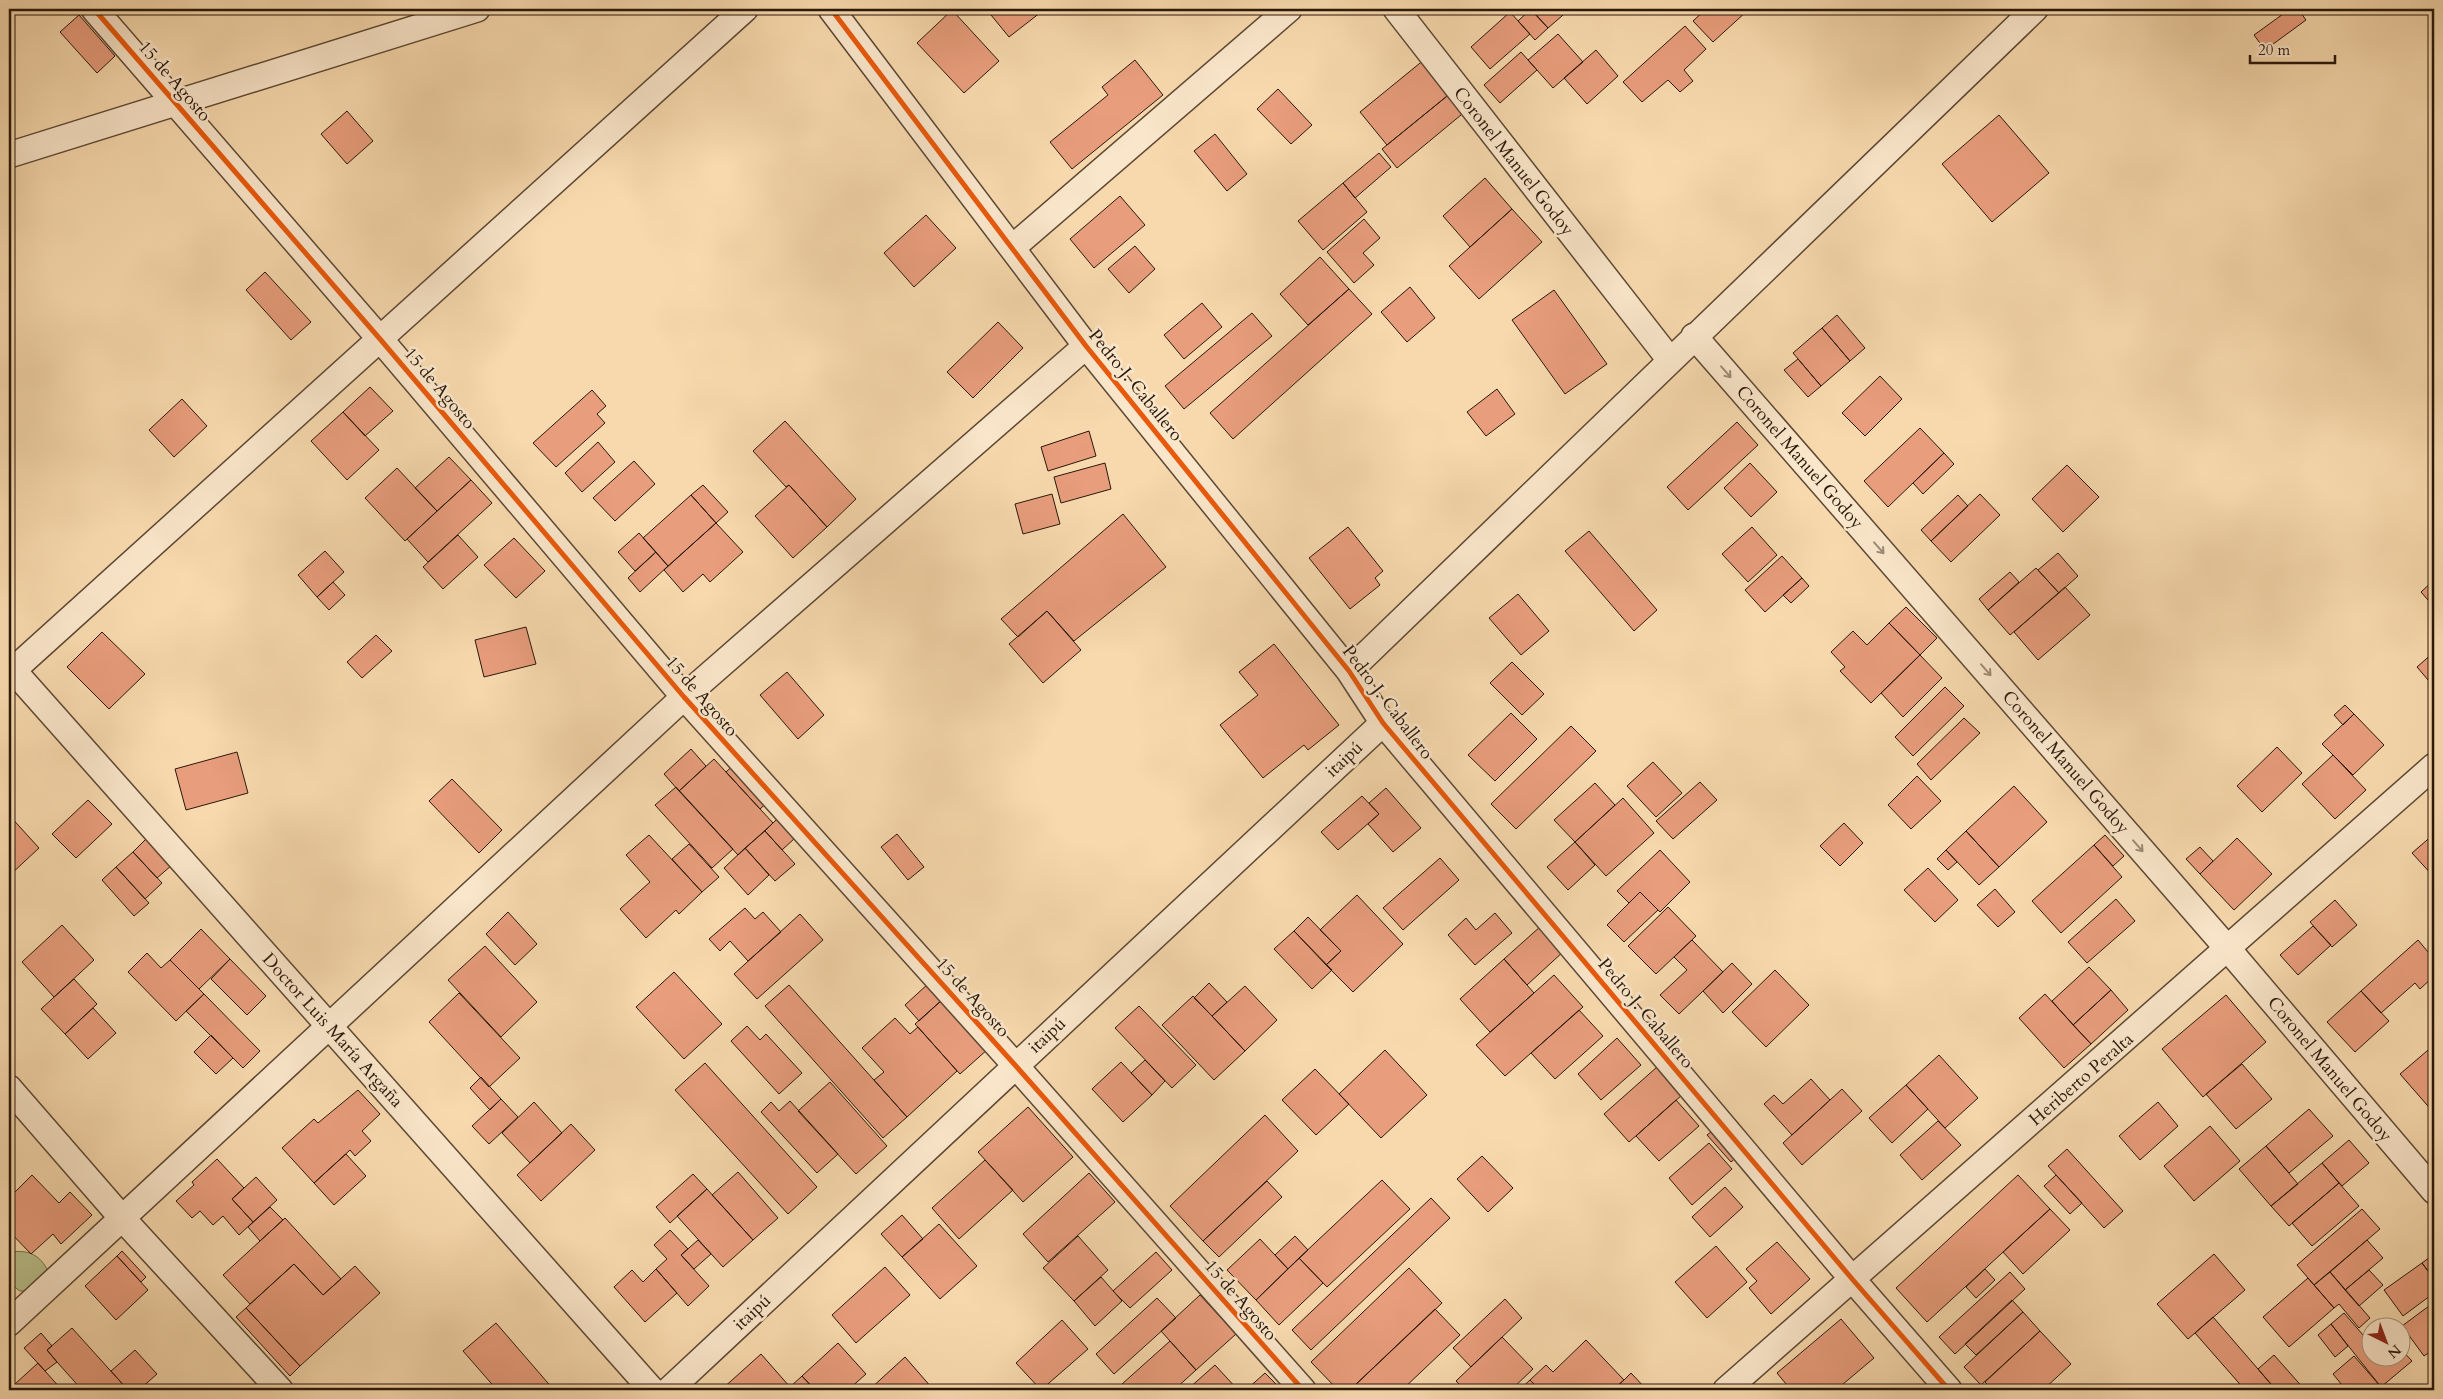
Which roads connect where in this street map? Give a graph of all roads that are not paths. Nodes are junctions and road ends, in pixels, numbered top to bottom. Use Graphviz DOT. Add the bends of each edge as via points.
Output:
graph roads {
  1 [pos="94,9"];
  2 [pos="477,9"];
  3 [pos="745,9"];
  4 [pos="831,9"];
  5 [pos="1289,9"];
  6 [pos="1396,9"];
  7 [pos="2036,9"];
  8 [pos="176,103"];
  9 [pos="9,155"];
  10 [pos="1012,248"];
  11 [pos="1694,336"];
  12 [pos="380,339"];
  13 [pos="1086,346"];
  14 [pos="1670,360"];
  15 [pos="1349,671"];
  16 [pos="11,672"];
  17 [pos="684,697"];
  18 [pos="1383,723"];
  19 [pos="2434,766"];
  20 [pos="2228,948"];
  21 [pos="328,1025"];
  22 [pos="1015,1065"];
  23 [pos="9,1088"];
  24 [pos="2434,1192"];
  25 [pos="122,1218"];
  26 [pos="1853,1280"];
  27 [pos="9,1324"];
  28 [pos="280,1390"];
  29 [pos="652,1390"];
  30 [pos="669,1390"];
  31 [pos="1303,1390"];
  32 [pos="1726,1390"];
  33 [pos="1949,1390"];
  1 -- 8 [label="street, 15 de Agosto"];
  2 -- 8 [label="street"];
  3 -- 12 [label="street"];
  4 -- 10 [label="street, Pedro J. Caballero"];
  5 -- 10 [label="street"];
  6 -- 14 [label="street, Coronel Manuel Godoy"];
  7 -- 11 [label="street"];
  8 -- 9 [label="street"];
  8 -- 12 [label="street, 15 de Agosto"];
  10 -- 13 [label="street, Pedro J. Caballero"];
  11 -- 14 [label="street"];
  11 -- 20 [label="street, Coronel Manuel Godoy, one-way"];
  12 -- 16 [label="street"];
  12 -- 17 [label="street, 15 de Agosto"];
  13 -- 15 [label="street, Pedro J. Caballero"];
  13 -- 17 [label="street"];
  14 -- 15 [label="street"];
  15 -- 18 [label="street, Pedro J. Caballero"];
  16 -- 21 [label="street, Doctor Luis María Argaña"];
  17 -- 21 [label="street"];
  17 -- 22 [label="street, 15 de Agosto"];
  18 -- 22 [label="street, itaipú"];
  18 -- 26 [label="street, Pedro J. Caballero"];
  19 -- 20 [label="street, Heriberto Peralta"];
  20 -- 24 [label="street, Coronel Manuel Godoy"];
  20 -- 26 [label="street, Heriberto Peralta"];
  21 -- 25 [label="street"];
  21 -- 29 [label="street, Doctor Luis María Argaña"];
  22 -- 30 [label="street, itaipú"];
  22 -- 31 [label="street, 15 de Agosto"];
  23 -- 25 [label="street"];
  25 -- 27 [label="street"];
  25 -- 28 [label="street"];
  26 -- 32 [label="street, Heriberto Peralta"];
  26 -- 33 [label="street, Pedro J. Caballero"];
}
